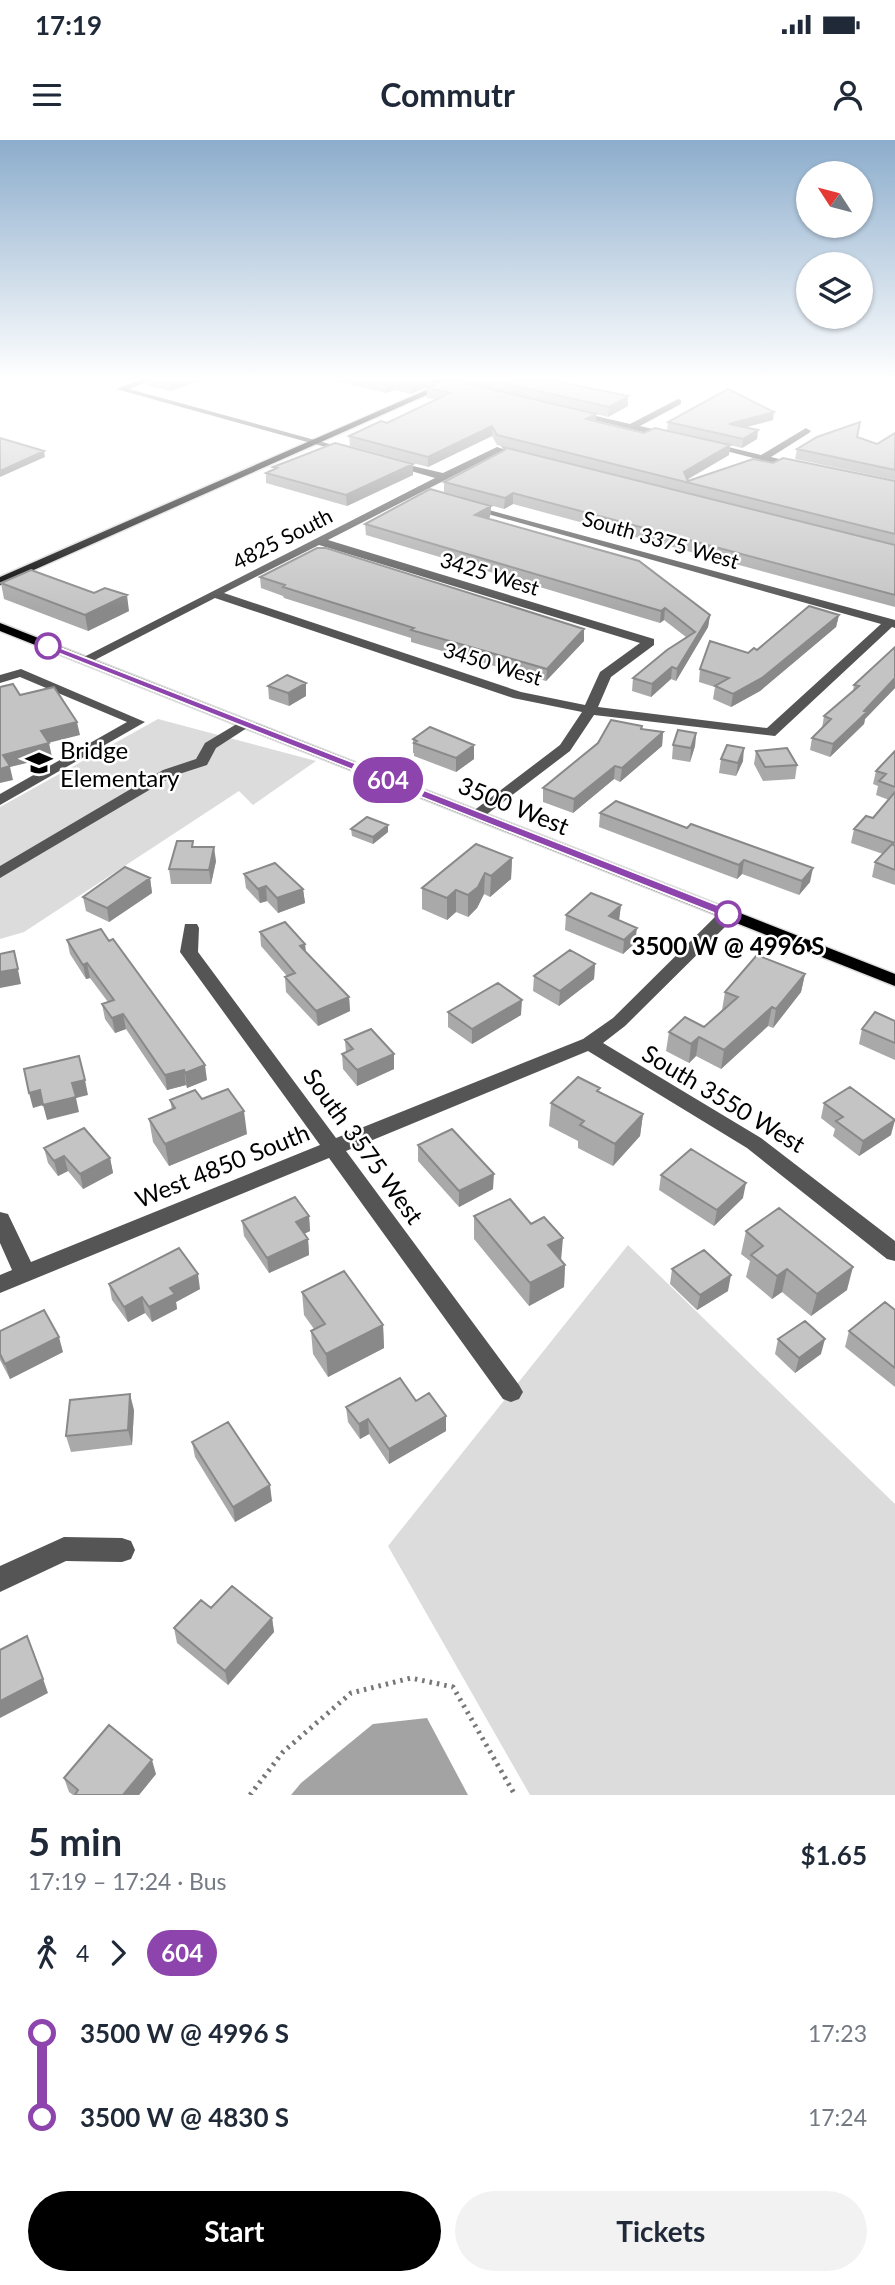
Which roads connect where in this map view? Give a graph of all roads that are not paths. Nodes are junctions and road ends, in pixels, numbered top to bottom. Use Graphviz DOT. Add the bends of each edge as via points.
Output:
graph roads {
  1 [pos="288,454"];
  2 [pos="361,454"];
  3 [pos="489,454"];
  4 [pos="514,454"];
  5 [pos="747,454"];
  6 [pos="768,454"];
  7 [pos="367,456"];
  8 [pos="762,458"];
  9 [pos="380,459"];
  10 [pos="537,460"];
  11 [pos="813,470"];
  12 [pos="444,477"];
  13 [pos="417,491"];
  14 [pos="430,495"];
  15 [pos="456,502"];
  16 [pos="318,541"];
  17 [pos="0,581"];
  18 [pos="214,594"];
  19 [pos="892,624"];
  20 [pos="0,627"];
  21 [pos="84,660"];
  22 [pos="0,679"];
  23 [pos="590,710"];
  24 [pos="246,723"];
  25 [pos="0,800"];
  26 [pos="477,815"];
  27 [pos="0,873"];
  28 [pos="728,914"];
  29 [pos="191,928"];
  30 [pos="895,979"];
  31 [pos="590,1043"];
  32 [pos="332,1148"];
  33 [pos="0,1220"];
  34 [pos="895,1253"];
  35 [pos="26,1275"];
  36 [pos="0,1284"];
  37 [pos="511,1392"];
  38 [pos="122,1550"];
  39 [pos="0,1579"];
  1 -- 17 [label="main road"];
  2 -- 7 [label="street"];
  3 -- 12 [label="street, 4825 South"];
  4 -- 10 [label="street, 4825 South"];
  5 -- 8 [label="street"];
  6 -- 8 [label="street"];
  8 -- 11 [label="street"];
  9 -- 12 [label="street"];
  12 -- 13 [label="street, 4825 South"];
  13 -- 14 [label="street"];
  13 -- 16 [label="street, 4825 South"];
  15 -- 19 [label="street, South 3375 West"];
  16 -- 18 [label="street, 4825 South"];
  16 -- 23 [label="street, 3425 West" via="650,642 605,675"];
  18 -- 21 [label="street, 4825 South"];
  18 -- 23 [label="street, 3450 West" via="518,695"];
  19 -- 23 [label="street, 3450 West" via="770,733"];
  20 -- 21 [label="main road, 3500 West"];
  21 -- 24 [label="main road, 3500 West"];
  22 -- 25 [label="street" via="21,673 138,722"];
  23 -- 26 [label="street" via="565,748"];
  24 -- 26 [label="main road, 3500 West"];
  24 -- 27 [label="street" via="210,746 202,762 168,773"];
  26 -- 28 [label="main road, 3500 West"];
  28 -- 30 [label="main road, 3500 West"];
  28 -- 31 [label="street, West 4850 South" via="620,1022"];
  29 -- 32 [label="street, South 3575 West" via="189,951"];
  31 -- 32 [label="street, West 4850 South"];
  31 -- 34 [label="street, South 3550 West" via="617,1064 731,1128 797,1172"];
  32 -- 35 [label="street, West 4850 South"];
  32 -- 37 [label="street, South 3575 West"];
  33 -- 35 [label="street"];
  35 -- 36 [label="street, West 4850 South"];
  38 -- 39 [label="street" via="64,1549"];
}
